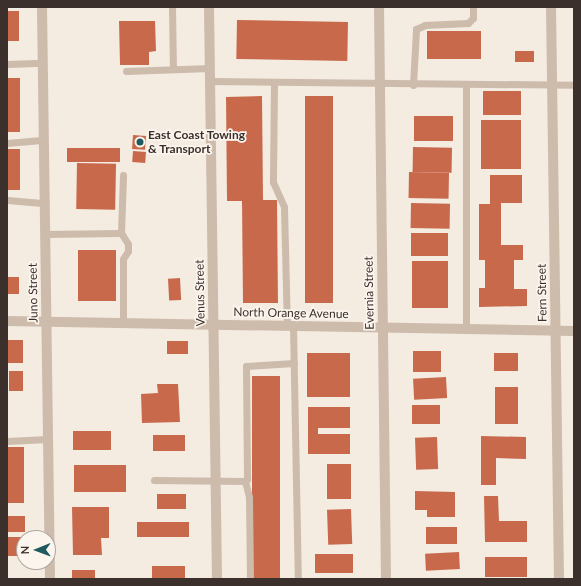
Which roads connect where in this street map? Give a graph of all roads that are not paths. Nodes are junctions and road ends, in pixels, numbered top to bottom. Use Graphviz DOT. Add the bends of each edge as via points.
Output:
graph roads {
  1 [pos="42,7"];
  2 [pos="172,7"];
  3 [pos="209,7"];
  4 [pos="379,7"];
  5 [pos="473,7"];
  6 [pos="551,7"];
  7 [pos="43,63"];
  8 [pos="7,64"];
  9 [pos="173,68"];
  10 [pos="210,68"];
  11 [pos="126,71"];
  12 [pos="210,81"];
  13 [pos="274,83"];
  14 [pos="466,84"];
  15 [pos="380,85"];
  16 [pos="413,85"];
  17 [pos="574,85"];
  18 [pos="552,86"];
  19 [pos="44,140"];
  20 [pos="7,143"];
  21 [pos="123,175"];
  22 [pos="7,200"];
  23 [pos="45,203"];
  24 [pos="122,233"];
  25 [pos="45,234"];
  26 [pos="7,321"];
  27 [pos="46,322"];
  28 [pos="123,323"];
  29 [pos="213,325"];
  30 [pos="290,326"];
  31 [pos="383,328"];
  32 [pos="466,329"];
  33 [pos="556,331"];
  34 [pos="574,331"];
  35 [pos="294,363"];
  36 [pos="48,439"];
  37 [pos="7,441"];
  38 [pos="154,480"];
  39 [pos="215,480"];
  40 [pos="245,481"];
  41 [pos="50,579"];
  42 [pos="217,579"];
  43 [pos="250,579"];
  44 [pos="298,579"];
  45 [pos="386,579"];
  46 [pos="559,579"];
  1 -- 7 [label="street, Juno Street"];
  2 -- 9 [label="lane"];
  3 -- 10 [label="street, Venus Street"];
  4 -- 15 [label="street, Evernia Street"];
  5 -- 16 [label="lane" via="473,18 468,23 425,25 416,29"];
  6 -- 18 [label="street, Fern Street"];
  7 -- 8 [label="lane"];
  7 -- 19 [label="street, Juno Street"];
  9 -- 10 [label="lane"];
  9 -- 11 [label="lane"];
  10 -- 12 [label="street, Venus Street"];
  12 -- 13 [label="lane"];
  12 -- 29 [label="street, Venus Street"];
  13 -- 15 [label="lane"];
  13 -- 30 [label="lane" via="273,182 284,207"];
  14 -- 16 [label="lane"];
  14 -- 18 [label="lane"];
  14 -- 32 [label="lane"];
  15 -- 16 [label="lane"];
  15 -- 31 [label="street, Evernia Street"];
  17 -- 18 [label="lane"];
  18 -- 33 [label="street, Fern Street"];
  19 -- 20 [label="lane"];
  19 -- 23 [label="street, Juno Street"];
  21 -- 24 [label="lane"];
  22 -- 23 [label="lane"];
  23 -- 25 [label="street, Juno Street"];
  24 -- 25 [label="lane"];
  24 -- 28 [label="lane" via="128,244 128,251 123,259"];
  25 -- 27 [label="street, Juno Street"];
  26 -- 27 [label="street, North Orange Avenue"];
  27 -- 28 [label="street, North Orange Avenue"];
  27 -- 36 [label="street, Juno Street"];
  28 -- 29 [label="street, North Orange Avenue"];
  29 -- 30 [label="street, North Orange Avenue"];
  29 -- 39 [label="street, Venus Street"];
  30 -- 31 [label="street, North Orange Avenue"];
  30 -- 35 [label="lane"];
  31 -- 32 [label="street, North Orange Avenue"];
  31 -- 45 [label="street, Evernia Street"];
  32 -- 33 [label="street, North Orange Avenue"];
  33 -- 34 [label="street, North Orange Avenue"];
  33 -- 46 [label="street, Fern Street"];
  35 -- 40 [label="lane" via="246,366"];
  35 -- 44 [label="lane"];
  36 -- 37 [label="lane"];
  36 -- 41 [label="street, Juno Street"];
  38 -- 39 [label="lane"];
  39 -- 40 [label="lane"];
  39 -- 42 [label="street, Venus Street"];
  40 -- 43 [label="lane" via="249,497"];
}
